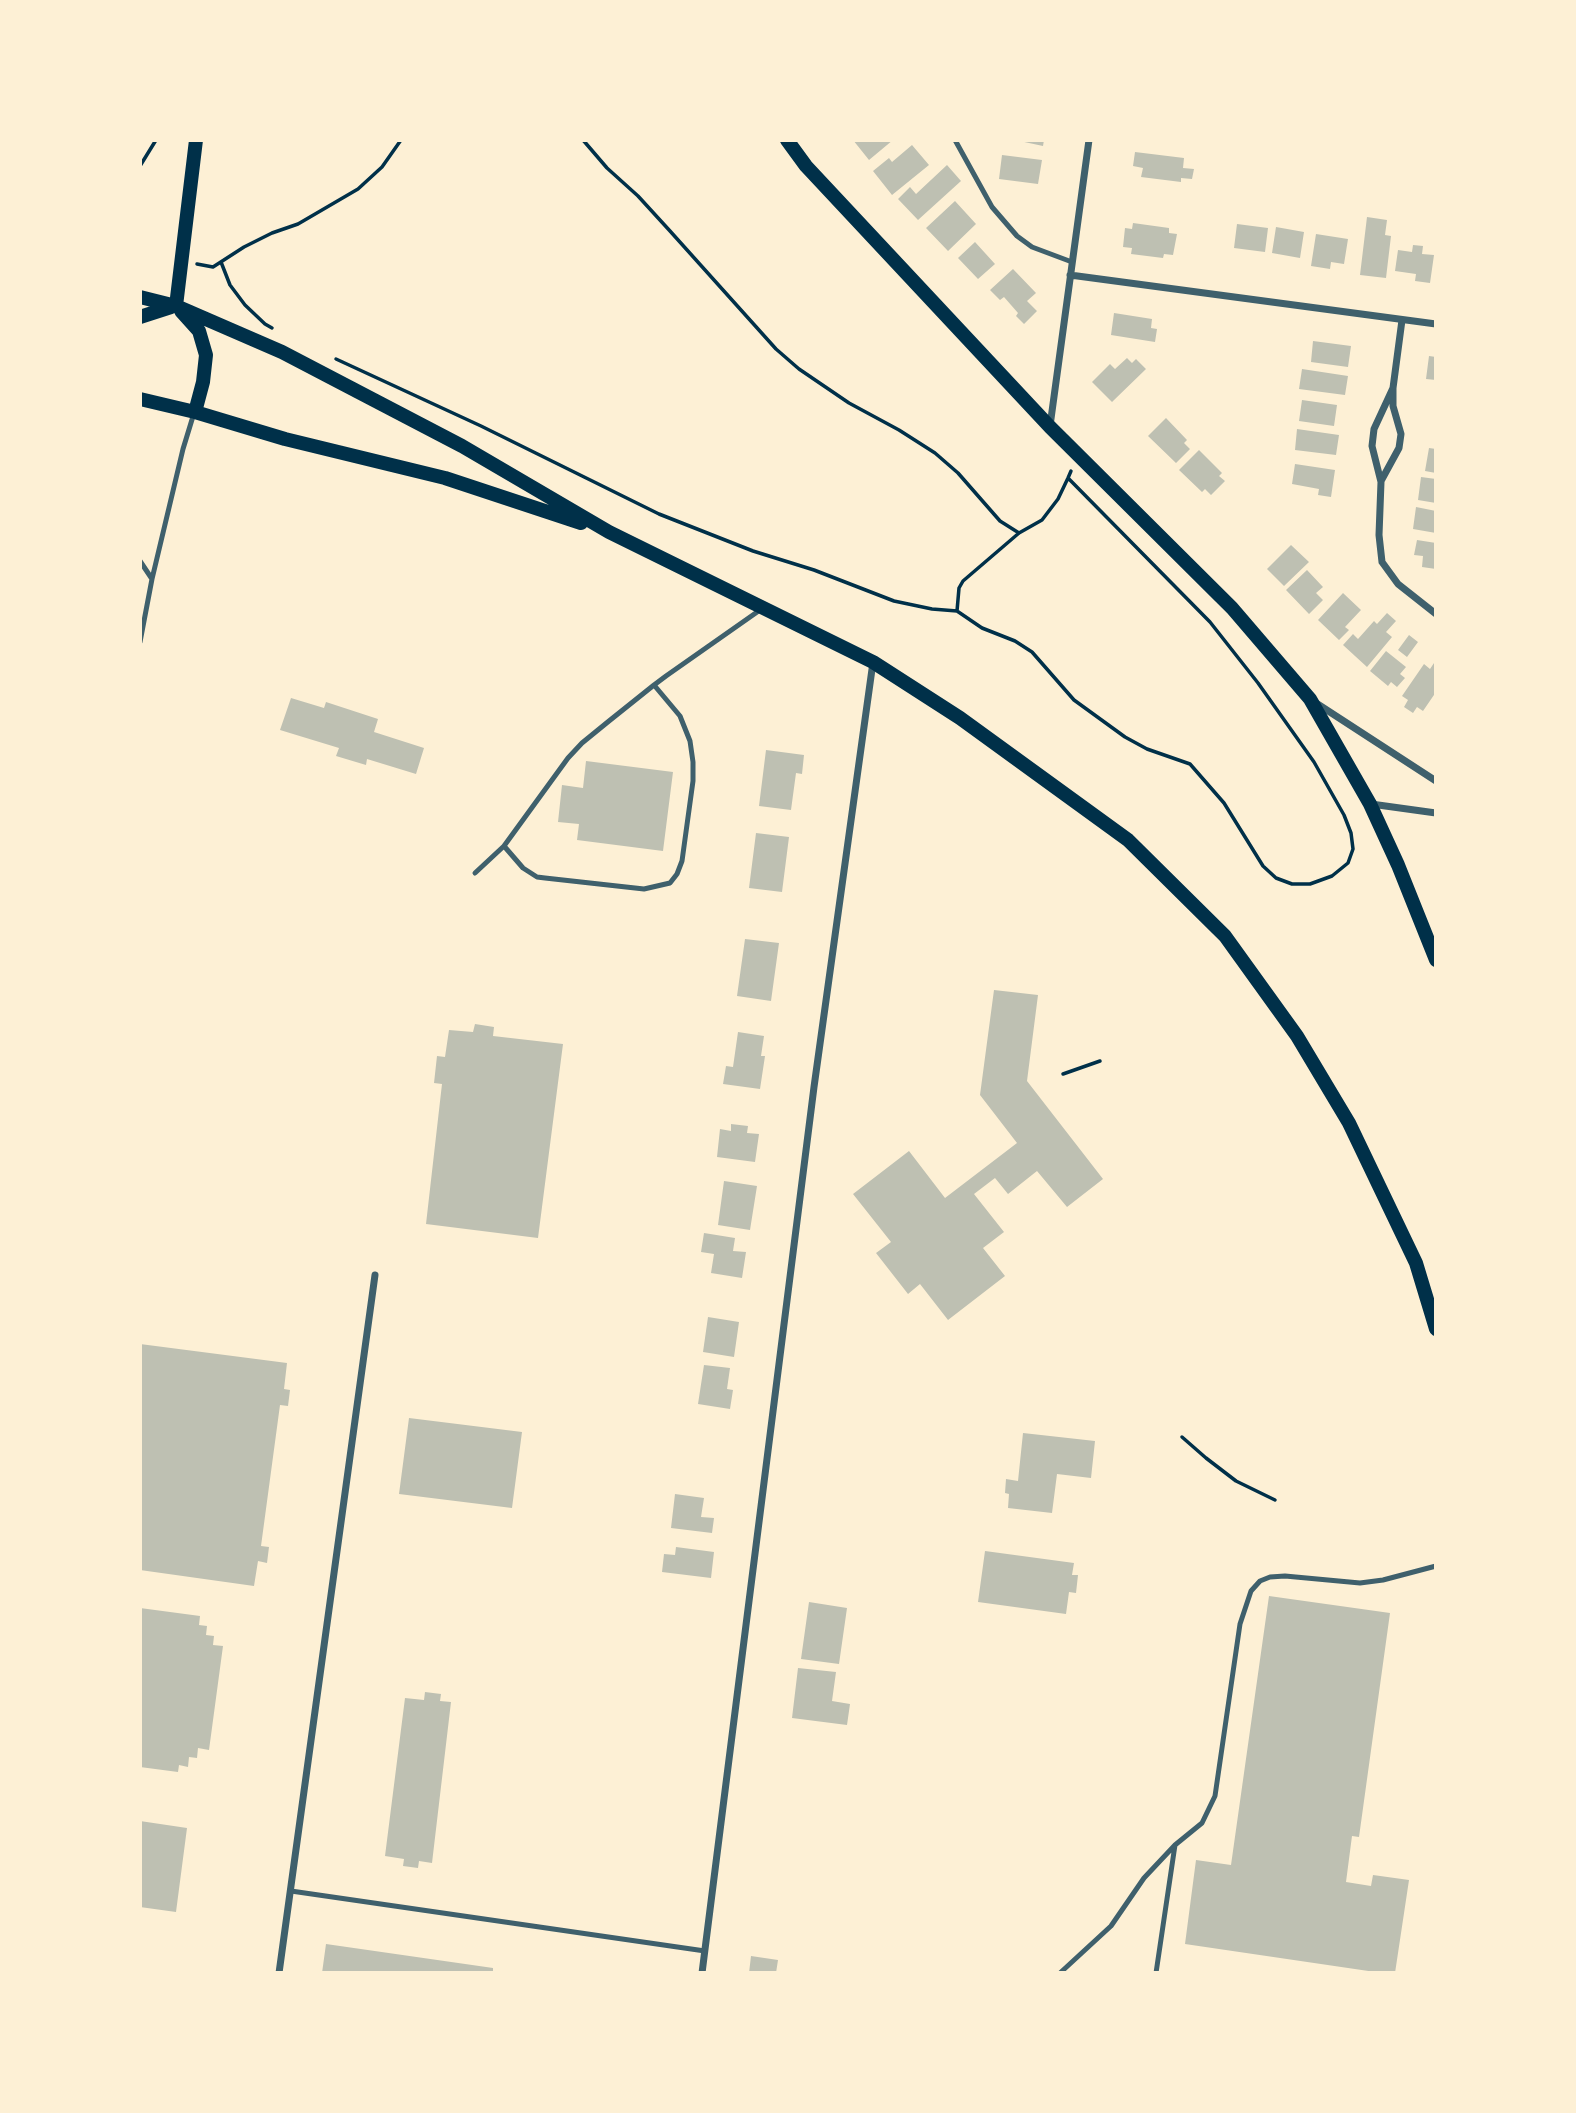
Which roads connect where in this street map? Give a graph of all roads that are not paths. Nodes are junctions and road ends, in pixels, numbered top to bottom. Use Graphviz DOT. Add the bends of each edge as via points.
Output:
graph roads {
  1 [pos="196,140"];
  2 [pos="787,140"];
  3 [pos="955,140"];
  4 [pos="1088,140"];
  5 [pos="1072,262"];
  6 [pos="1070,275"];
  7 [pos="140,297"];
  8 [pos="176,306"];
  9 [pos="140,317"];
  10 [pos="1402,320"];
  11 [pos="1436,324"];
  12 [pos="1393,388"];
  13 [pos="140,400"];
  14 [pos="195,412"];
  15 [pos="1050,427"];
  16 [pos="1381,482"];
  17 [pos="609,532"];
  18 [pos="140,561"];
  19 [pos="152,579"];
  20 [pos="140,599"];
  21 [pos="148,600"];
  22 [pos="762,608"];
  23 [pos="1436,614"];
  24 [pos="140,642"];
  25 [pos="873,662"];
  26 [pos="654,685"];
  27 [pos="1310,699"];
  28 [pos="1436,781"];
  29 [pos="1370,804"];
  30 [pos="1436,813"];
  31 [pos="504,846"];
  32 [pos="475,873"];
  33 [pos="1436,960"];
  34 [pos="375,1275"];
  35 [pos="1436,1329"];
  36 [pos="1436,1566"];
  37 [pos="1175,1845"];
  38 [pos="290,1891"];
  39 [pos="705,1951"];
  40 [pos="279,1973"];
  41 [pos="702,1973"];
  42 [pos="1060,1973"];
  43 [pos="1156,1973"];
  1 -- 8 [label="main road"];
  2 -- 15 [label="main road" via="806,166"];
  3 -- 5 [label="lane" via="992,207 1017,236 1032,247"];
  4 -- 5 [label="street"];
  5 -- 6 [label="street"];
  6 -- 10 [label="street"];
  6 -- 15 [label="street"];
  7 -- 8 [label="main road"];
  8 -- 9 [label="main road"];
  8 -- 14 [label="main road" via="199,331 206,355"];
  8 -- 17 [label="main road" via="282,352 438,433"];
  10 -- 11 [label="street"];
  10 -- 12 [label="street"];
  12 -- 16 [label="street" via="1374,429 1372,446"];
  12 -- 16 [label="street" via="1401,434 1399,448"];
  13 -- 14 [label="main road"];
  14 -- 17 [label="main road" via="445,478"];
  14 -- 19 [label="lane"];
  15 -- 27 [label="main road" via="1232,608"];
  16 -- 23 [label="street" via="1378,535 1382,562 1398,584"];
  17 -- 22 [label="main road"];
  18 -- 19 [label="lane"];
  19 -- 21 [label="lane"];
  20 -- 21 [label="lane"];
  21 -- 24 [label="lane"];
  22 -- 25 [label="main road"];
  22 -- 26 [label="lane"];
  25 -- 35 [label="main road" via="960,718 1128,840 1225,936 1297,1036 1349,1123 1416,1263"];
  25 -- 39 [label="street" via="814,1087"];
  26 -- 31 [label="lane" via="568,758"];
  26 -- 31 [label="lane" via="680,716 693,762 682,861 670,883 644,890 537,877"];
  27 -- 28 [label="street"];
  27 -- 29 [label="main road"];
  29 -- 30 [label="street"];
  29 -- 33 [label="main road"];
  31 -- 32 [label="lane"];
  34 -- 38 [label="street"];
  36 -- 37 [label="lane" via="1360,1583 1285,1576 1260,1581 1251,1591 1240,1624 1215,1796 1202,1823"];
  37 -- 42 [label="lane" via="1144,1878 1111,1926"];
  37 -- 43 [label="lane"];
  38 -- 39 [label="lane"];
  38 -- 40 [label="street"];
  39 -- 41 [label="street"];
}
